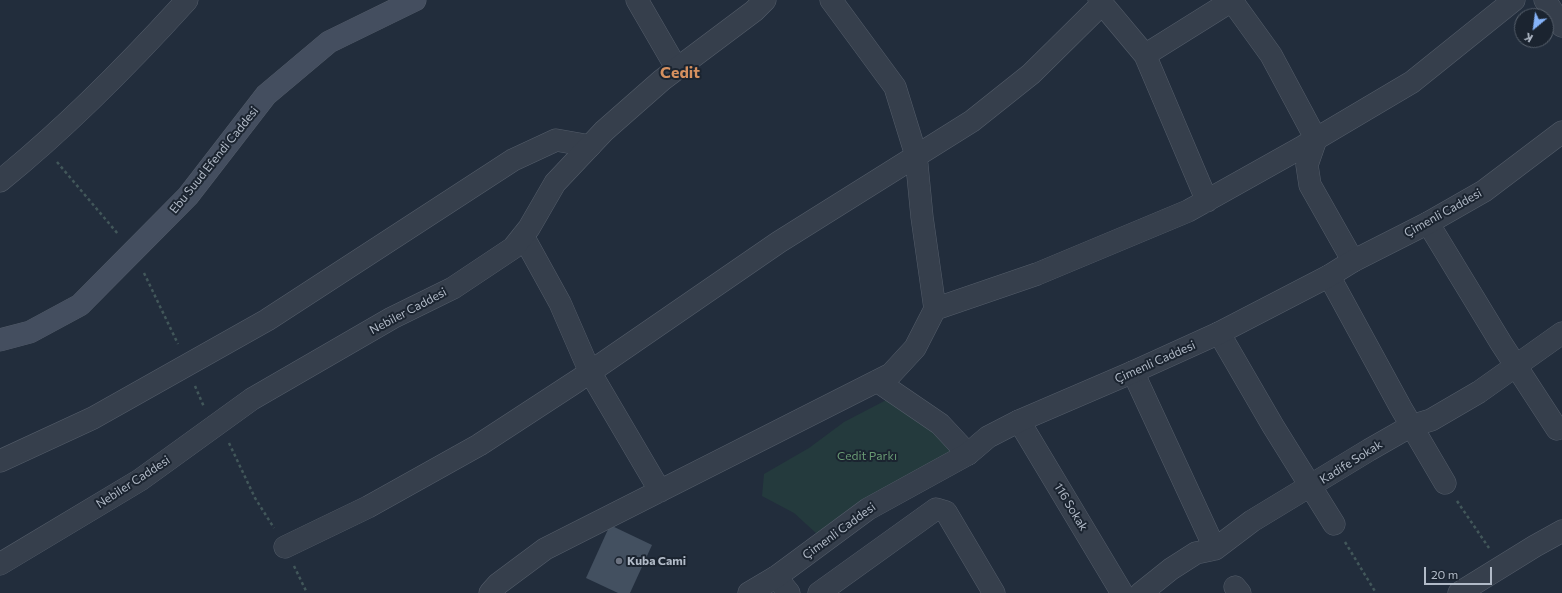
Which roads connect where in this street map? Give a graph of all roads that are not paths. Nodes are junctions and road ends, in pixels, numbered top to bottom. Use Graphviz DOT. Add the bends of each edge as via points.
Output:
graph roads {
  1 [pos="187,0"];
  2 [pos="415,0"];
  3 [pos="637,0"];
  4 [pos="765,0"];
  5 [pos="831,0"];
  6 [pos="1232,0"];
  7 [pos="1514,0"];
  8 [pos="1545,0"];
  9 [pos="1100,2"];
  10 [pos="1562,26"];
  11 [pos="1145,55"];
  12 [pos="677,69"];
  13 [pos="1562,132"];
  14 [pos="1316,139"];
  15 [pos="590,146"];
  16 [pos="916,155"];
  17 [pos="0,181"];
  18 [pos="1207,200"];
  19 [pos="1428,223"];
  20 [pos="523,236"];
  21 [pos="1353,261"];
  22 [pos="1329,276"];
  23 [pos="935,310"];
  24 [pos="1219,333"];
  25 [pos="1562,333"];
  26 [pos="0,340"];
  27 [pos="1516,366"];
  28 [pos="590,372"];
  29 [pos="1133,372"];
  30 [pos="877,381"];
  31 [pos="1019,421"];
  32 [pos="1411,426"];
  33 [pos="1557,429"];
  34 [pos="968,454"];
  35 [pos="0,461"];
  36 [pos="1445,483"];
  37 [pos="1311,487"];
  38 [pos="660,491"];
  39 [pos="1334,524"];
  40 [pos="1562,531"];
  41 [pos="285,547"];
  42 [pos="1215,549"];
  43 [pos="0,564"];
  44 [pos="782,585"];
  45 [pos="754,592"];
  46 [pos="490,593"];
  47 [pos="820,593"];
  48 [pos="994,593"];
  49 [pos="1122,593"];
  50 [pos="1141,593"];
  51 [pos="1459,593"];
  1 -- 17 [label="street" via="112,80 43,146"];
  2 -- 26 [label="main road, Ebu Suud Efendi Caddesi" via="329,42 266,94 188,196 80,305 30,332"];
  3 -- 12 [label="street"];
  4 -- 12 [label="street, Nebiler Caddesi"];
  5 -- 16 [label="street" via="895,87"];
  6 -- 11 [label="street"];
  6 -- 14 [label="street" via="1271,55"];
  7 -- 14 [label="street" via="1412,82"];
  8 -- 10 [label="street"];
  9 -- 11 [label="street"];
  9 -- 16 [label="street" via="1031,74 972,121"];
  11 -- 18 [label="street"];
  12 -- 15 [label="street, Nebiler Caddesi"];
  13 -- 19 [label="street, Çimenli Caddesi" via="1484,191"];
  14 -- 18 [label="street"];
  14 -- 21 [label="street" via="1307,165 1310,185"];
  15 -- 20 [label="street, Nebiler Caddesi" via="555,183"];
  15 -- 35 [label="street" via="556,140 513,160 260,324 94,418"];
  16 -- 23 [label="street"];
  16 -- 28 [label="street" via="779,242"];
  18 -- 23 [label="street" via="1188,211 1037,274"];
  19 -- 21 [label="street, Çimenli Caddesi"];
  19 -- 27 [label="street"];
  20 -- 28 [label="street" via="560,303"];
  20 -- 43 [label="street, Nebiler Caddesi" via="513,248 453,288 392,318 252,399 140,480"];
  21 -- 22 [label="street, Çimenli Caddesi"];
  22 -- 24 [label="street, Çimenli Caddesi"];
  22 -- 32 [label="street"];
  23 -- 30 [label="street" via="915,348 891,374"];
  24 -- 29 [label="street, Çimenli Caddesi"];
  24 -- 37 [label="street"];
  25 -- 27 [label="street, Kadife Sokak"];
  27 -- 32 [label="street, Kadife Sokak" via="1431,420"];
  27 -- 33 [label="street"];
  28 -- 38 [label="street"];
  28 -- 41 [label="street" via="479,445 368,506"];
  29 -- 31 [label="street, Çimenli Caddesi"];
  29 -- 42 [label="street"];
  30 -- 34 [label="street" via="940,424"];
  30 -- 38 [label="street"];
  31 -- 34 [label="street, Çimenli Caddesi" via="988,437"];
  31 -- 49 [label="street, 116 Sokak"];
  32 -- 36 [label="street"];
  32 -- 37 [label="street, Kadife Sokak"];
  34 -- 44 [label="street, Çimenli Caddesi" via="868,509"];
  37 -- 39 [label="street"];
  37 -- 42 [label="street, Kadife Sokak" via="1252,521"];
  38 -- 46 [label="street" via="545,549 498,584"];
  40 -- 51 [label="street"];
  42 -- 50 [label="street, Kadife Sokak" via="1196,553"];
  44 -- 45 [label="street, Çimenli Caddesi"];
  47 -- 48 [label="street" via="936,509 946,512"];
}
